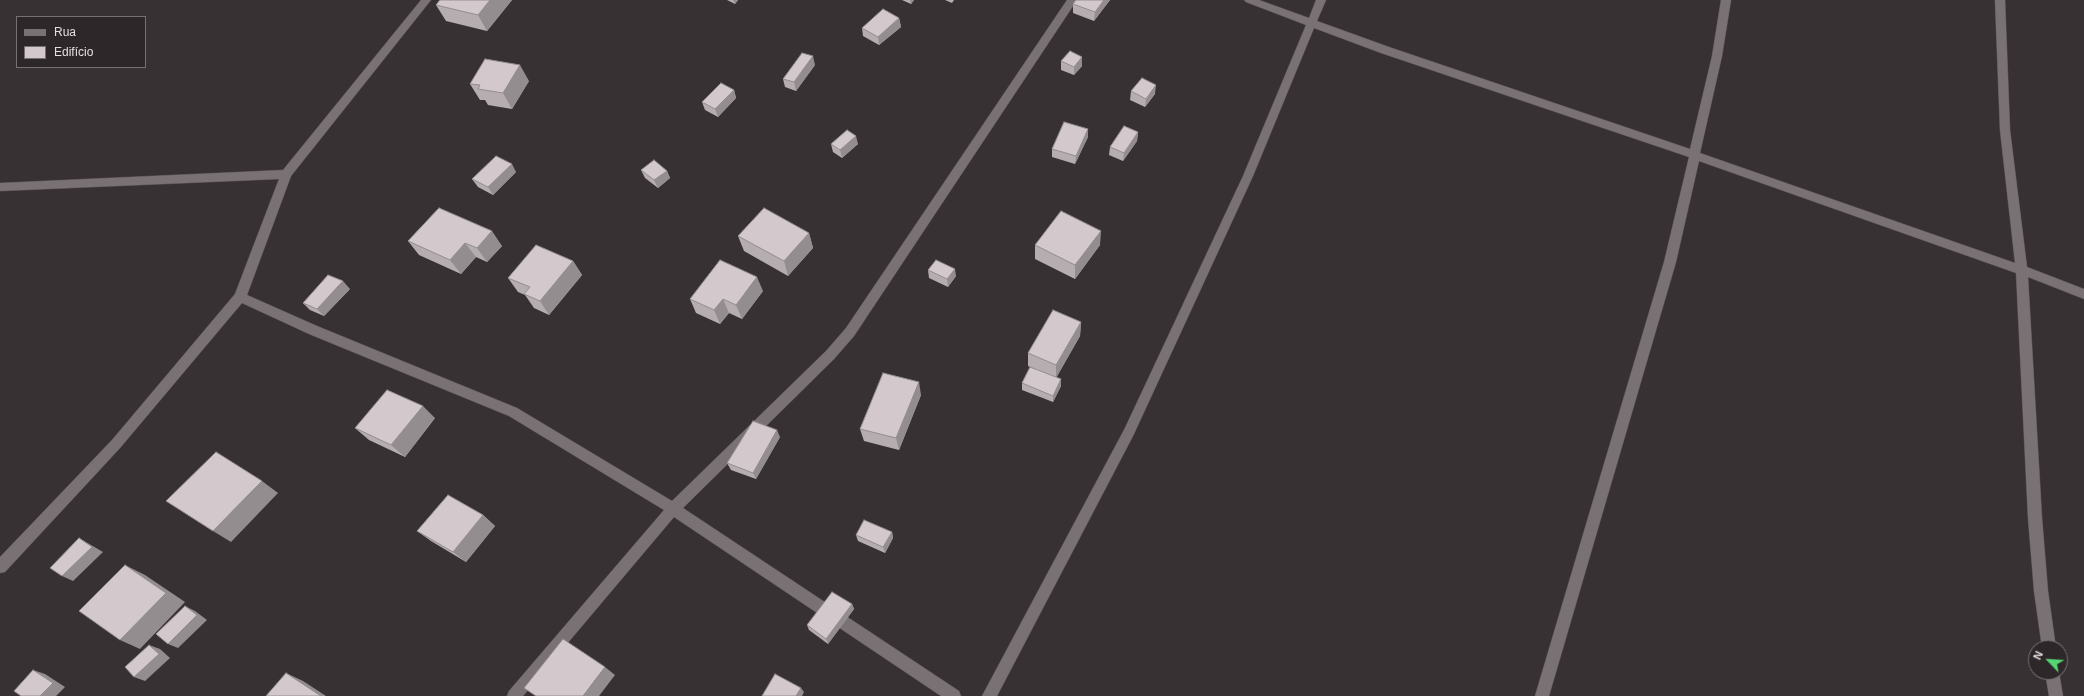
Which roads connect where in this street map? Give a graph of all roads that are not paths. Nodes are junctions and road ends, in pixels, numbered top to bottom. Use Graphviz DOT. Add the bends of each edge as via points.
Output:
graph roads {
  1 [pos="426,0"];
  2 [pos="1072,0"];
  3 [pos="1248,0"];
  4 [pos="1321,0"];
  5 [pos="1726,0"];
  6 [pos="2000,0"];
  7 [pos="1312,25"];
  8 [pos="1694,155"];
  9 [pos="286,174"];
  10 [pos="0,187"];
  11 [pos="2022,270"];
  12 [pos="2084,294"];
  13 [pos="240,297"];
  14 [pos="673,509"];
  15 [pos="0,567"];
  16 [pos="2048,640"];
  17 [pos="2053,680"];
  18 [pos="514,696"];
  19 [pos="954,696"];
  20 [pos="989,696"];
  21 [pos="1542,696"];
  22 [pos="2056,696"];
  1 -- 9 [label="street"];
  2 -- 14 [label="street" via="850,332 830,356"];
  3 -- 7 [label="street"];
  4 -- 7 [label="street"];
  5 -- 8 [label="street" via="1717,56"];
  6 -- 11 [label="street" via="2005,130"];
  7 -- 8 [label="street"];
  7 -- 20 [label="street" via="1248,176 1129,432"];
  8 -- 11 [label="street"];
  8 -- 21 [label="street" via="1670,262"];
  9 -- 10 [label="street"];
  9 -- 13 [label="street"];
  11 -- 12 [label="street"];
  11 -- 16 [label="street" via="2035,518"];
  13 -- 14 [label="street" via="313,330 513,412"];
  13 -- 15 [label="street" via="116,444"];
  14 -- 18 [label="street"];
  14 -- 19 [label="street"];
  17 -- 22 [label="street"];
}
